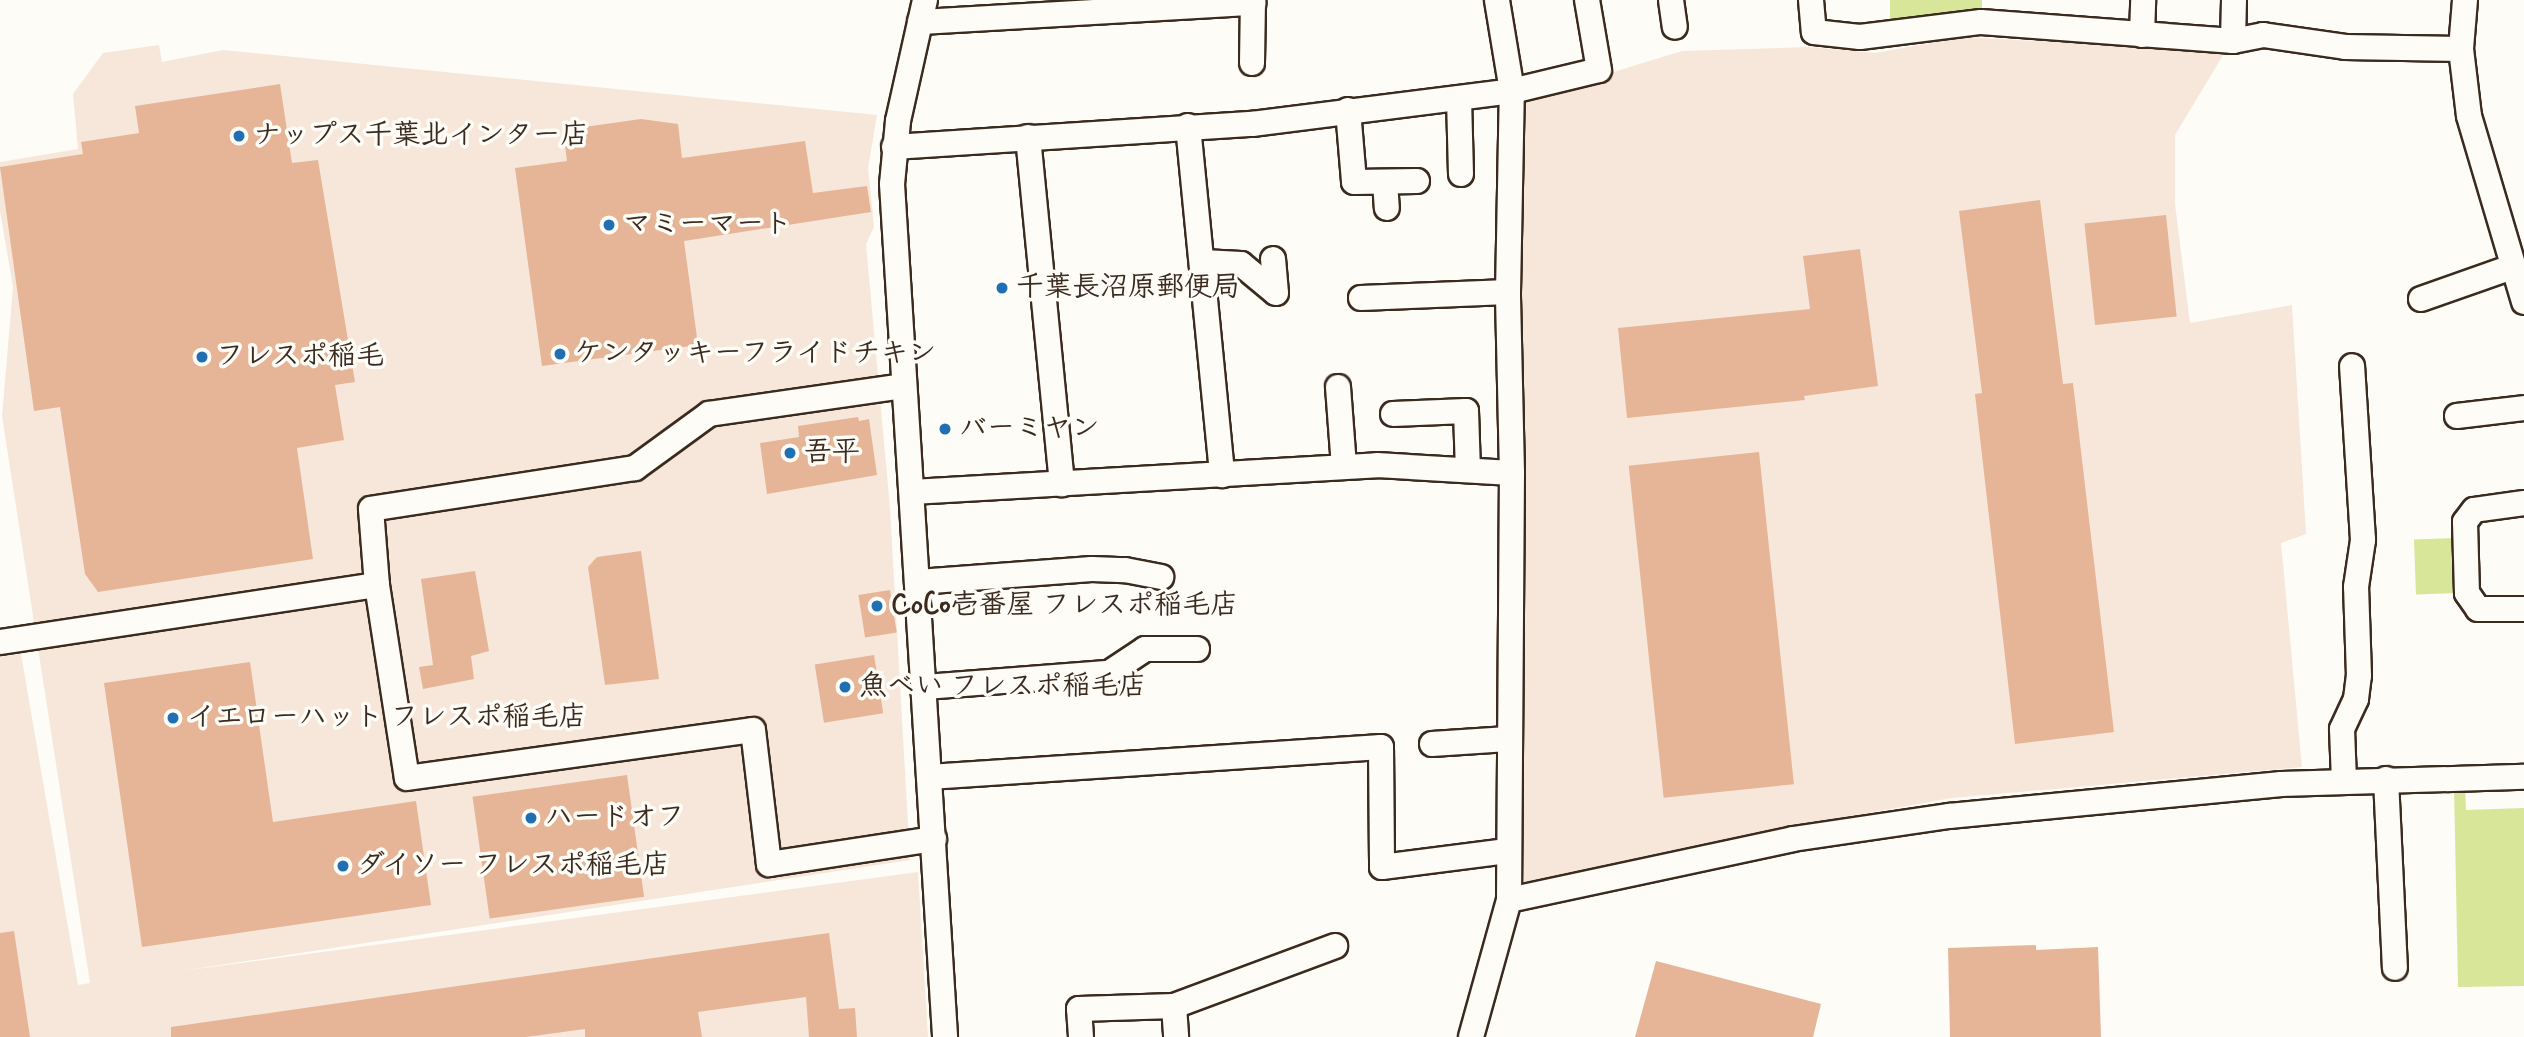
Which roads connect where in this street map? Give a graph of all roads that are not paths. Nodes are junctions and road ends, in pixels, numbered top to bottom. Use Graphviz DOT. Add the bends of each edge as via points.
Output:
graph roads {
  1 [pos="1497,0"];
  2 [pos="1587,0"];
  3 [pos="1671,0"];
  4 [pos="1811,0"];
  5 [pos="2143,0"];
  6 [pos="2234,0"];
  7 [pos="2465,0"];
  8 [pos="1253,1"];
  9 [pos="922,11"];
  10 [pos="2022,12"];
  11 [pos="1675,27"];
  12 [pos="2142,35"];
  13 [pos="2233,41"];
  14 [pos="2461,49"];
  15 [pos="1252,63"];
  16 [pos="1512,91"];
  17 [pos="1459,98"];
  18 [pos="1348,110"];
  19 [pos="1188,125"];
  20 [pos="1028,137"];
  21 [pos="894,147"];
  22 [pos="1461,174"];
  23 [pos="1417,181"];
  24 [pos="1385,182"];
  25 [pos="1387,208"];
  26 [pos="1273,260"];
  27 [pos="1203,262"];
  28 [pos="2511,267"];
  29 [pos="1508,292"];
  30 [pos="1361,298"];
  31 [pos="2421,299"];
  32 [pos="2524,302"];
  33 [pos="2352,366"];
  34 [pos="904,386"];
  35 [pos="1338,387"];
  36 [pos="2524,408"];
  37 [pos="1393,414"];
  38 [pos="2457,416"];
  39 [pos="1344,467"];
  40 [pos="1468,470"];
  41 [pos="1512,473"];
  42 [pos="1222,475"];
  43 [pos="1062,484"];
  44 [pos="912,492"];
  45 [pos="2524,503"];
  46 [pos="1161,577"];
  47 [pos="918,582"];
  48 [pos="377,585"];
  49 [pos="2524,609"];
  50 [pos="0,642"];
  51 [pos="1197,649"];
  52 [pos="925,687"];
  53 [pos="1508,738"];
  54 [pos="1432,744"];
  55 [pos="2524,777"];
  56 [pos="929,778"];
  57 [pos="2386,779"];
  58 [pos="2344,781"];
  59 [pos="934,839"];
  60 [pos="1507,851"];
  61 [pos="1509,900"];
  62 [pos="1335,946"];
  63 [pos="2395,968"];
  64 [pos="1174,1006"];
  65 [pos="945,1037"];
  66 [pos="1081,1037"];
  67 [pos="1176,1037"];
  68 [pos="1471,1037"];
  1 -- 16 [label="street"];
  2 -- 16 [label="street" via="1599,70"];
  3 -- 11 [label="street"];
  4 -- 10 [label="street" via="1814,32 1860,37 1981,22"];
  5 -- 12 [label="street"];
  6 -- 13 [label="street"];
  7 -- 14 [label="street"];
  8 -- 9 [label="street"];
  8 -- 15 [label="street"];
  9 -- 21 [label="street"];
  10 -- 12 [label="street"];
  12 -- 13 [label="street"];
  13 -- 14 [label="street" via="2263,35 2345,47"];
  14 -- 28 [label="street" via="2469,116"];
  16 -- 17 [label="street"];
  16 -- 29 [label="street"];
  17 -- 18 [label="street"];
  17 -- 22 [label="street"];
  18 -- 19 [label="street" via="1252,124"];
  18 -- 24 [label="street" via="1354,182"];
  19 -- 20 [label="street"];
  19 -- 27 [label="street"];
  20 -- 21 [label="street"];
  20 -- 43 [label="street"];
  21 -- 34 [label="street" via="892,184"];
  23 -- 24 [label="street"];
  24 -- 25 [label="street"];
  26 -- 27 [label="street" via="1276,293 1241,264"];
  27 -- 42 [label="street"];
  28 -- 31 [label="street"];
  28 -- 32 [label="street"];
  29 -- 30 [label="street"];
  29 -- 41 [label="street"];
  33 -- 58 [label="street" via="2363,540 2356,587 2359,676 2356,699 2342,729"];
  34 -- 44 [label="street"];
  34 -- 48 [label="street" via="709,414 635,468 371,509"];
  35 -- 39 [label="street"];
  36 -- 38 [label="street"];
  37 -- 40 [label="street" via="1466,411"];
  39 -- 40 [label="street"];
  39 -- 42 [label="street"];
  40 -- 41 [label="street"];
  41 -- 53 [label="street"];
  42 -- 43 [label="street"];
  43 -- 44 [label="street"];
  44 -- 47 [label="street"];
  45 -- 49 [label="street" via="2474,510 2465,523 2467,593 2478,609"];
  46 -- 47 [label="street" via="1092,569"];
  47 -- 52 [label="street"];
  48 -- 50 [label="street"];
  48 -- 59 [label="street" via="407,778 753,730 769,864"];
  51 -- 52 [label="street" via="1145,649 1109,673"];
  52 -- 56 [label="street"];
  53 -- 54 [label="street"];
  53 -- 60 [label="street"];
  55 -- 57 [label="street"];
  56 -- 59 [label="street"];
  56 -- 60 [label="street" via="1381,747 1382,867"];
  57 -- 58 [label="street"];
  57 -- 63 [label="street"];
  58 -- 61 [label="street" via="1949,816 1793,839"];
  59 -- 65 [label="street"];
  60 -- 61 [label="street"];
  61 -- 68 [label="street"];
  62 -- 64 [label="street"];
  64 -- 66 [label="street" via="1079,1009"];
  64 -- 67 [label="street"];
}
